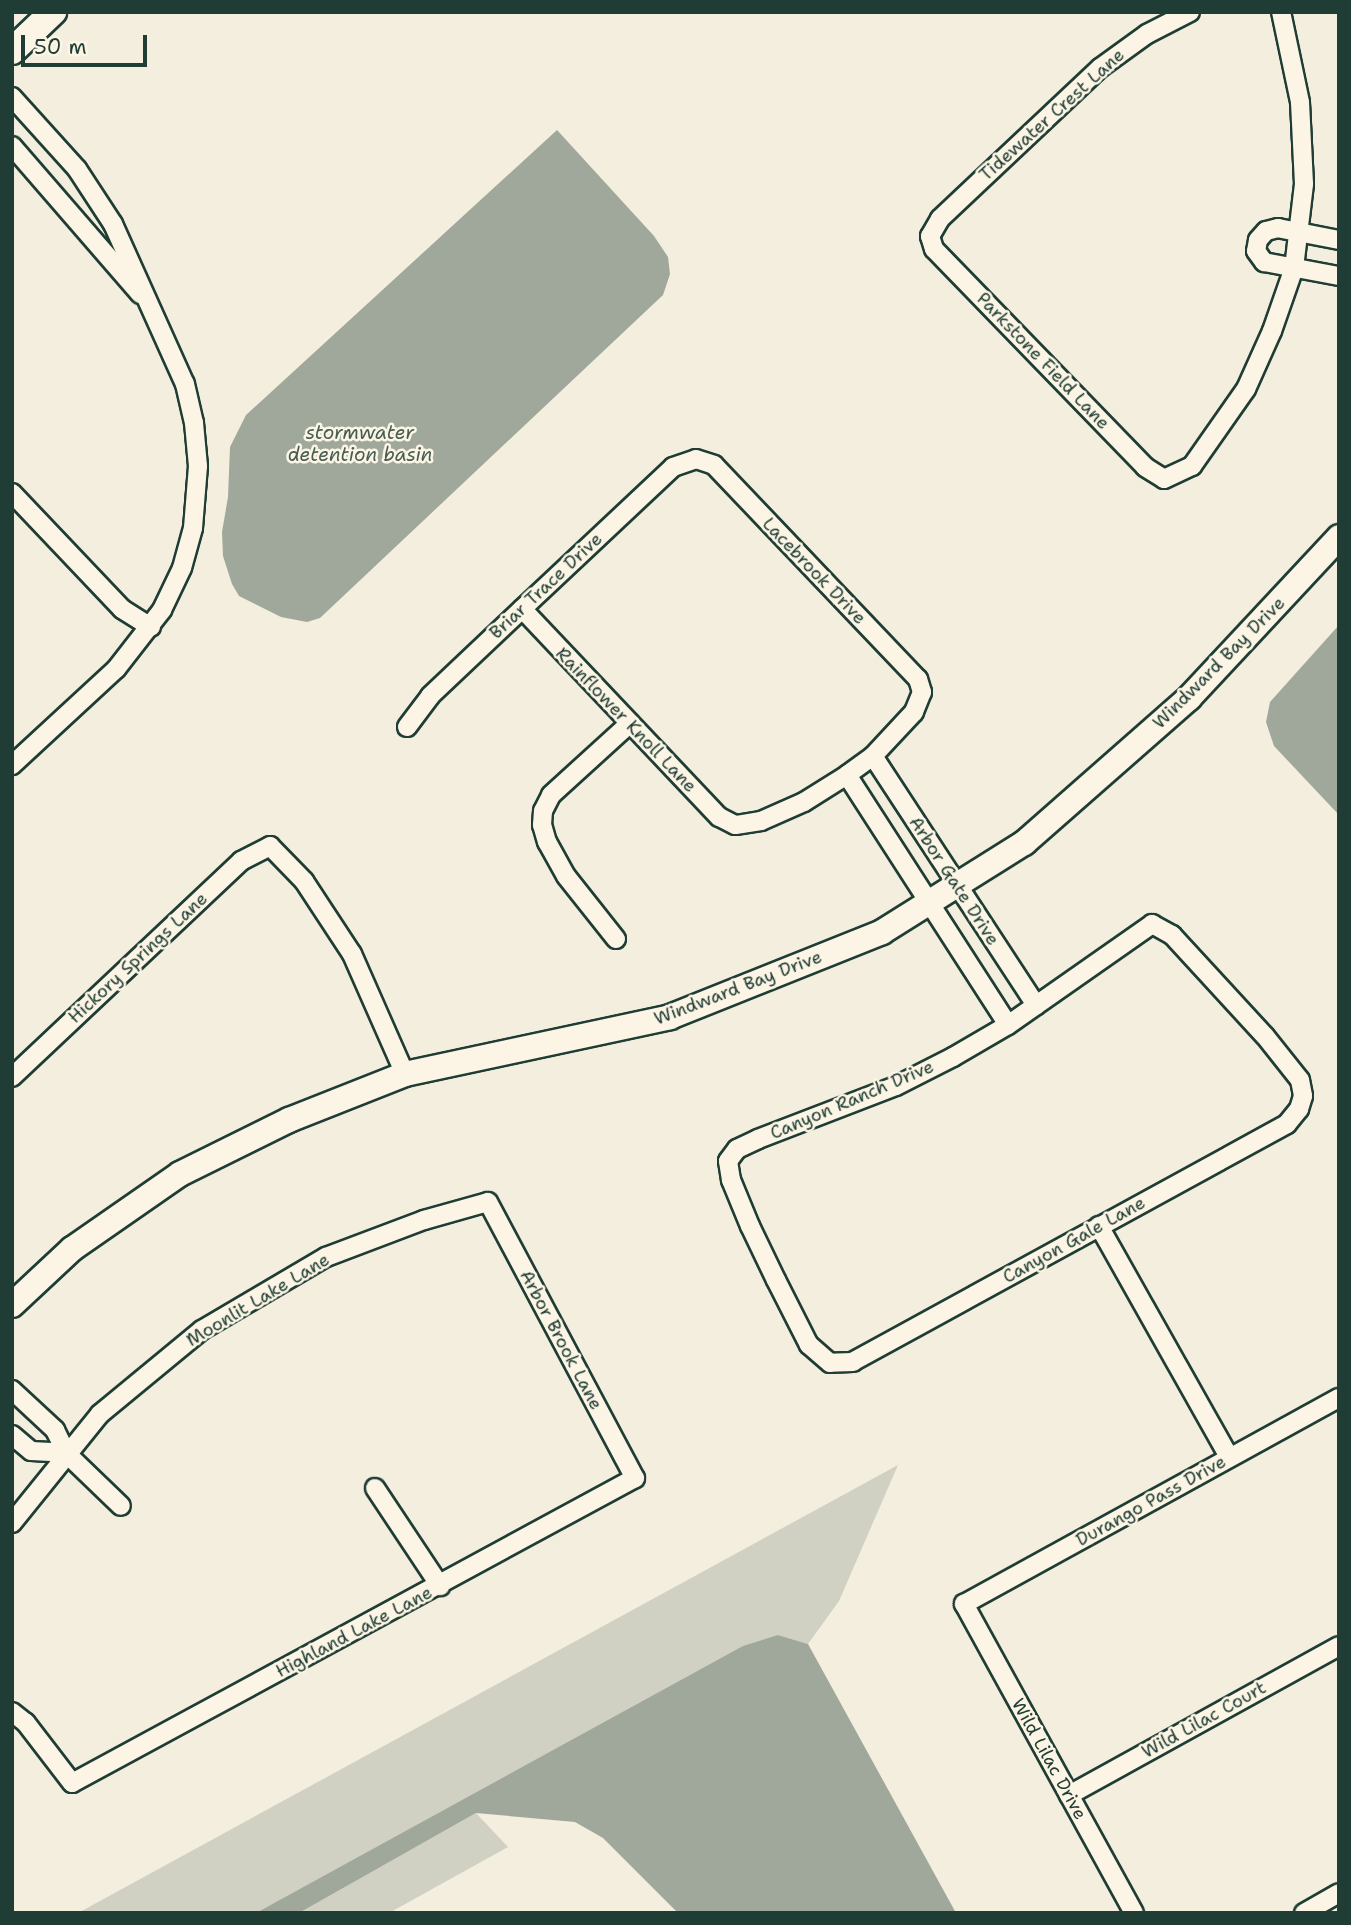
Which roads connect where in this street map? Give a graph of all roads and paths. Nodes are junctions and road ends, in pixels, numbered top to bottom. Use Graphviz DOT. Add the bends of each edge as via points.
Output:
graph roads {
  1 [pos="53,12"];
  2 [pos="1190,12"];
  3 [pos="1281,12"];
  4 [pos="12,51"];
  5 [pos="12,97"];
  6 [pos="12,146"];
  7 [pos="1298,232"];
  8 [pos="930,236"];
  9 [pos="1339,240"];
  10 [pos="1294,268"];
  11 [pos="1339,276"];
  12 [pos="147,302"];
  13 [pos="696,459"];
  14 [pos="12,493"];
  15 [pos="1339,537"];
  16 [pos="522,609"];
  17 [pos="151,627"];
  18 [pos="630,723"];
  19 [pos="407,727"];
  20 [pos="873,756"];
  21 [pos="12,765"];
  22 [pos="847,775"];
  23 [pos="957,885"];
  24 [pos="929,902"];
  25 [pos="616,939"];
  26 [pos="1036,1006"];
  27 [pos="1008,1025"];
  28 [pos="405,1074"];
  29 [pos="12,1077"];
  30 [pos="1303,1096"];
  31 [pos="488,1202"];
  32 [pos="1099,1227"];
  33 [pos="12,1305"];
  34 [pos="830,1363"];
  35 [pos="12,1390"];
  36 [pos="1339,1398"];
  37 [pos="12,1435"];
  38 [pos="66,1453"];
  39 [pos="1229,1457"];
  40 [pos="635,1478"];
  41 [pos="375,1488"];
  42 [pos="121,1506"];
  43 [pos="12,1522"];
  44 [pos="440,1586"];
  45 [pos="964,1604"];
  46 [pos="1339,1646"];
  47 [pos="12,1712"];
  48 [pos="1069,1795"];
  49 [pos="1339,1893"];
  50 [pos="1134,1913"];
  51 [pos="1304,1913"];
  1 -- 4 [label="main road"];
  2 -- 8 [label="street, Tidewater Crest Lane" via="1147,34 1100,68 940,219"];
  3 -- 7 [label="street" via="1300,102 1304,184"];
  5 -- 12 [label="street" via="102,204"];
  6 -- 12 [label="street"];
  7 -- 9 [label="street"];
  7 -- 10 [label="street"];
  7 -- 10 [label="street" via="1266,231 1256,251 1264,262"];
  8 -- 10 [label="street, Parkstone Field Lane" via="934,249 1145,467 1164,479 1192,466 1246,389"];
  10 -- 11 [label="street"];
  12 -- 17 [label="street" via="185,383 198,466 197,508 185,557"];
  13 -- 16 [label="street, Briar Trace Drive" via="673,467"];
  13 -- 20 [label="street, Lacebrook Drive" via="714,465 918,679 922,692 914,712"];
  14 -- 17 [label="street" via="122,609"];
  15 -- 23 [label="street, Windward Bay Drive" via="1189,698 1024,843"];
  16 -- 18 [label="street, Rainflower Knoll Lane"];
  16 -- 19 [label="street, Briar Trace Drive" via="430,696"];
  17 -- 21 [label="street" via="116,669"];
  18 -- 22 [label="street, Rainflower Knoll Lane" via="719,817 735,825 761,821 804,802"];
  18 -- 25 [label="street" via="551,795 543,818 547,842 566,876"];
  20 -- 22 [label="street"];
  20 -- 23 [label="street, Arbor Gate Drive"];
  22 -- 24 [label="street, Arbor Gate Drive"];
  23 -- 24 [label="street, Windward Bay Drive"];
  23 -- 26 [label="street, Arbor Gate Drive"];
  24 -- 27 [label="street, Arbor Gate Drive"];
  24 -- 28 [label="street, Windward Bay Drive" via="882,933 670,1017"];
  26 -- 27 [label="street, Canyon Ranch Drive"];
  26 -- 30 [label="street, Canyon Ranch Drive" via="1152,924 1172,935 1265,1036 1300,1080"];
  27 -- 34 [label="street, Canyon Ranch Drive" via="896,1086 737,1149 728,1161 731,1180 776,1280 809,1345"];
  28 -- 29 [label="street, Hickory Springs Lane" via="352,954 304,881 270,846 241,861"];
  28 -- 33 [label="street, Windward Bay Drive" via="289,1119 180,1174 72,1249"];
  30 -- 32 [label="street, Canyon Gale Lane" via="1287,1124"];
  31 -- 38 [label="street, Moonlit Lake Lane" via="424,1220 326,1257 213,1324 100,1414"];
  31 -- 40 [label="street, Arbor Brook Lane"];
  32 -- 34 [label="street, Canyon Gale Lane" via="853,1362"];
  32 -- 39 [label="street"];
  35 -- 38 [label="street" via="55,1430"];
  36 -- 39 [label="street, Durango Pass Drive"];
  37 -- 38 [label="street" via="31,1451"];
  38 -- 42 [label="street"];
  38 -- 43 [label="street, Moonlit Lake Lane"];
  39 -- 45 [label="street, Durango Pass Drive"];
  40 -- 44 [label="street, Highland Lake Lane"];
  41 -- 44 [label="street"];
  44 -- 47 [label="street, Highland Lake Lane" via="72,1783 26,1723"];
  45 -- 48 [label="street, Wild Lilac Drive"];
  46 -- 48 [label="street, Wild Lilac Court"];
  48 -- 50 [label="street, Wild Lilac Drive"];
  49 -- 51 [label="street"];
}
